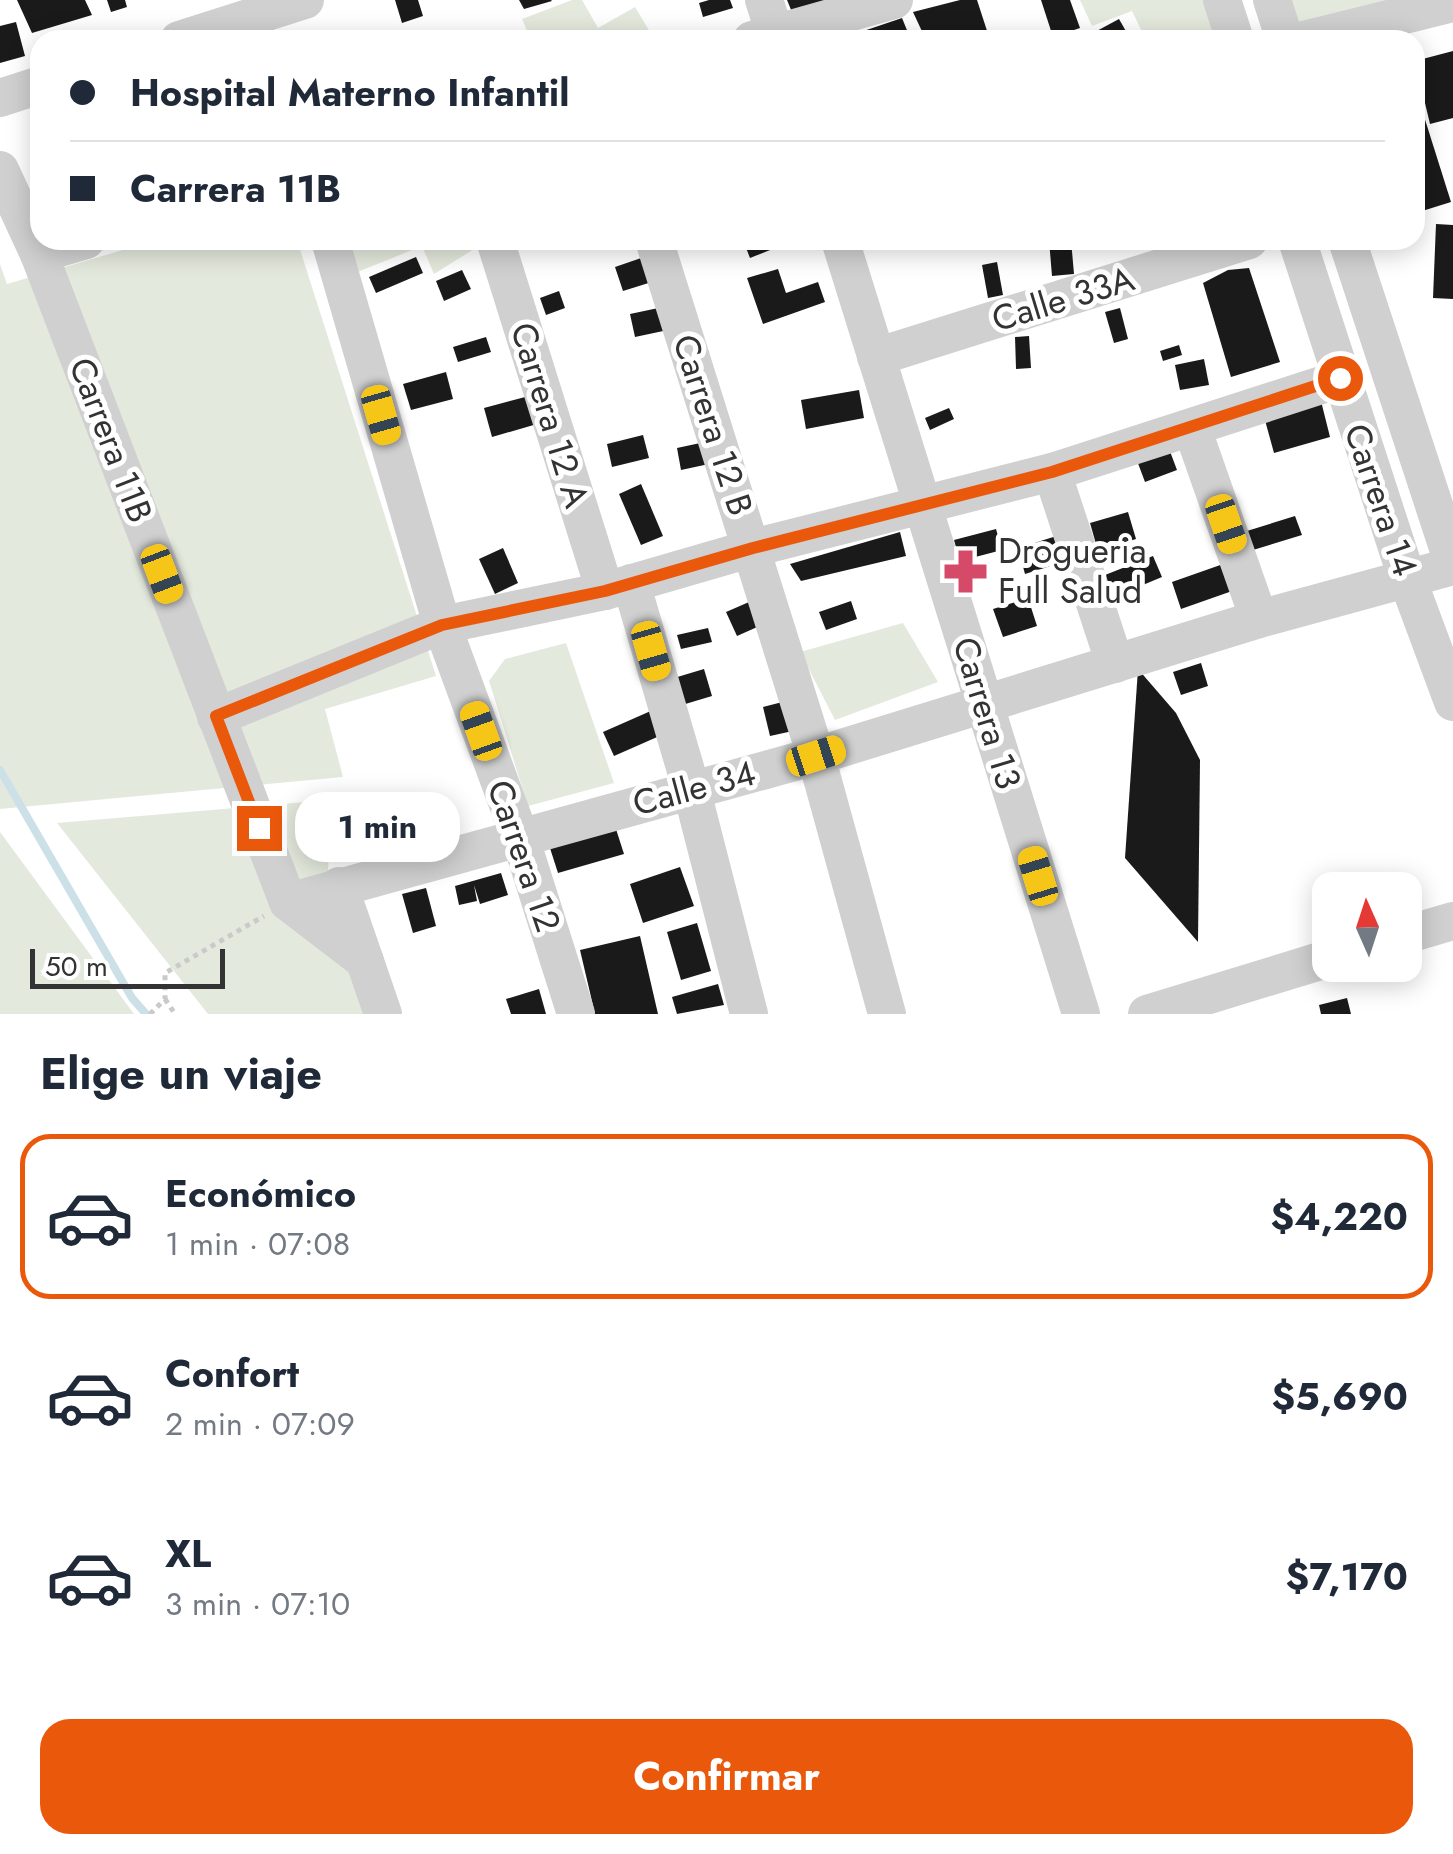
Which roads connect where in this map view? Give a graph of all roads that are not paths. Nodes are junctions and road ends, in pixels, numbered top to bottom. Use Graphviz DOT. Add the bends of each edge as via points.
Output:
graph roads {
  1 [pos="305,0"];
  2 [pos="894,0"];
  3 [pos="1222,0"];
  4 [pos="1272,0"];
  5 [pos="1453,3"];
  6 [pos="264,27"];
  7 [pos="767,29"];
  8 [pos="1231,30"];
  9 [pos="1282,30"];
  10 [pos="1344,30"];
  11 [pos="30,88"];
  12 [pos="0,98"];
  13 [pos="0,170"];
  14 [pos="30,233"];
  15 [pos="38,250"];
  16 [pos="53,250"];
  17 [pos="333,250"];
  18 [pos="499,250"];
  19 [pos="657,250"];
  20 [pos="843,250"];
  21 [pos="1218,250"];
  22 [pos="1300,250"];
  23 [pos="1350,250"];
  24 [pos="40,254"];
  25 [pos="1366,302"];
  26 [pos="1320,315"];
  27 [pos="876,358"];
  28 [pos="1340,378"];
  29 [pos="1192,428"];
  30 [pos="1052,472"];
  31 [pos="923,504"];
  32 [pos="753,548"];
  33 [pos="1453,565"];
  34 [pos="1407,578"];
  35 [pos="618,587"];
  36 [pos="1259,620"];
  37 [pos="442,625"];
  38 [pos="1115,664"];
  39 [pos="1453,702"];
  40 [pos="984,704"];
  41 [pos="216,716"];
  42 [pos="816,756"];
  43 [pos="691,788"];
  44 [pos="520,837"];
  45 [pos="339,886"];
  46 [pos="288,902"];
  47 [pos="1453,921"];
  48 [pos="1422,930"];
  49 [pos="365,961"];
  50 [pos="1312,963"];
  51 [pos="383,1014"];
  52 [pos="576,1014"];
  53 [pos="749,1014"];
  54 [pos="887,1014"];
  55 [pos="1081,1014"];
  56 [pos="1146,1014"];
  1 -- 6 [label="street"];
  2 -- 7 [label="street"];
  3 -- 8 [label="street"];
  4 -- 9 [label="street"];
  5 -- 10 [label="street"];
  11 -- 12 [label="street"];
  13 -- 14 [label="street, Carrera 11B"];
  15 -- 24 [label="street, Carrera 11B"];
  16 -- 24 [label="street"];
  17 -- 37 [label="street, Carrera 12"];
  18 -- 35 [label="street, Carrera 12 A"];
  19 -- 32 [label="street, Carrera 12 B"];
  20 -- 27 [label="street, Carrera 13"];
  21 -- 27 [label="street, Calle 33A"];
  22 -- 26 [label="street, Carrera 14"];
  23 -- 25 [label="street, Carrera 14"];
  24 -- 41 [label="street, Carrera 11B"];
  25 -- 26 [label="street"];
  25 -- 33 [label="street, Carrera 14"];
  26 -- 28 [label="street, Carrera 14"];
  27 -- 31 [label="street, Carrera 13"];
  28 -- 29 [label="street"];
  28 -- 34 [label="street, Carrera 14"];
  29 -- 30 [label="street"];
  29 -- 36 [label="street"];
  30 -- 31 [label="street"];
  30 -- 38 [label="street"];
  31 -- 32 [label="street"];
  31 -- 40 [label="street, Carrera 13"];
  32 -- 35 [label="street"];
  32 -- 42 [label="street, Carrera 12 B"];
  33 -- 34 [label="street, Calle 34"];
  34 -- 36 [label="street, Calle 34"];
  34 -- 39 [label="street, Carrera 14"];
  35 -- 37 [label="street"];
  35 -- 43 [label="street, Carrera 12 A"];
  36 -- 38 [label="street, Calle 34"];
  37 -- 41 [label="street"];
  37 -- 44 [label="street, Carrera 12"];
  38 -- 40 [label="street, Calle 34"];
  40 -- 42 [label="street, Calle 34"];
  40 -- 55 [label="street, Carrera 13"];
  41 -- 46 [label="street, Carrera 11B"];
  42 -- 43 [label="street, Calle 34"];
  42 -- 54 [label="street, Carrera 12 B"];
  43 -- 44 [label="street, Calle 34"];
  43 -- 53 [label="street, Carrera 12 A"];
  44 -- 45 [label="street, Calle 34"];
  44 -- 52 [label="street, Carrera 12"];
  45 -- 46 [label="street, Calle 34"];
  45 -- 49 [label="street"];
  46 -- 49 [label="street"];
  47 -- 48 [label="street"];
  49 -- 51 [label="street"];
  50 -- 56 [label="street"];
}
